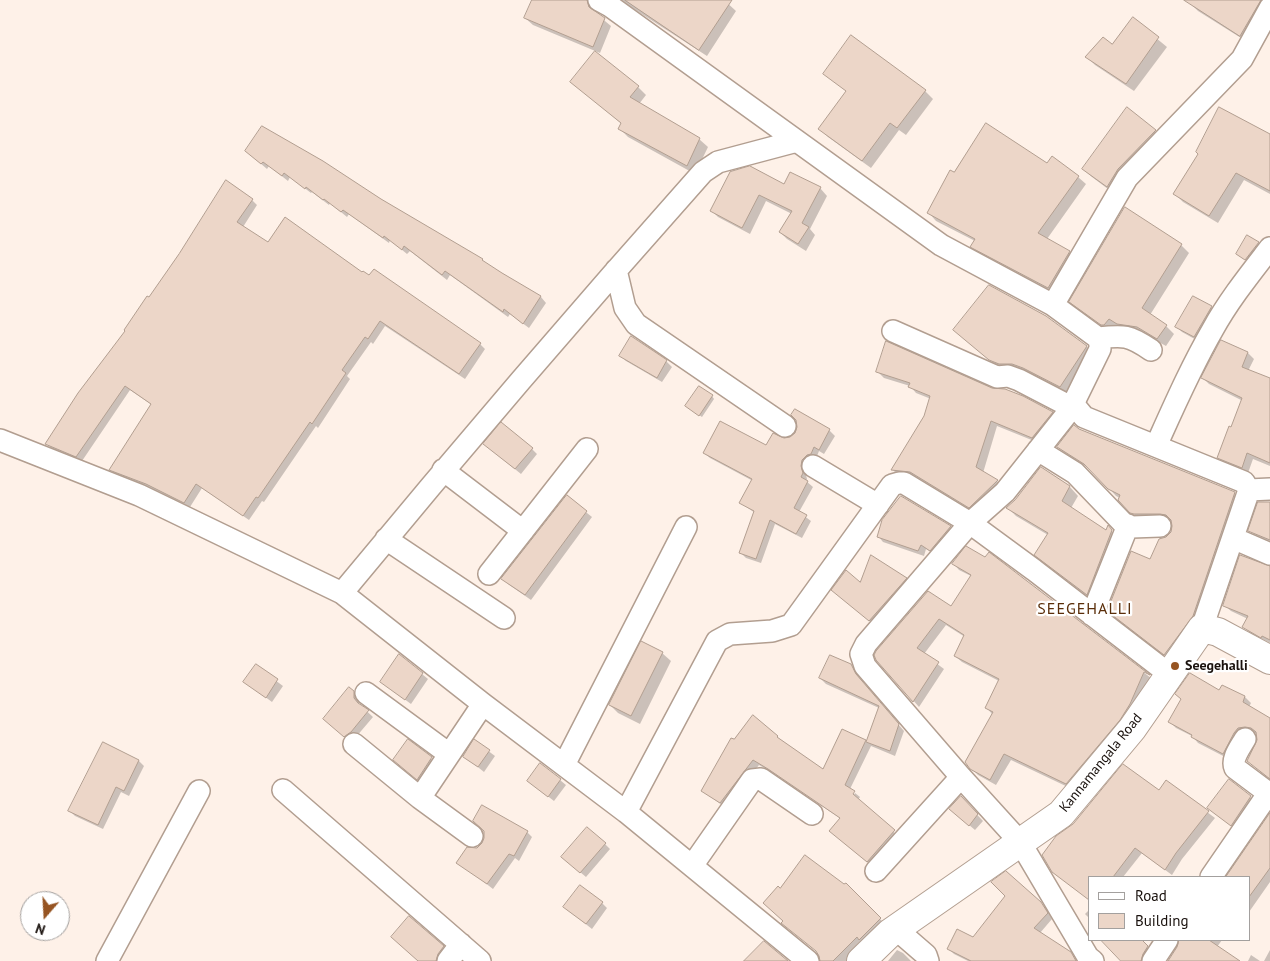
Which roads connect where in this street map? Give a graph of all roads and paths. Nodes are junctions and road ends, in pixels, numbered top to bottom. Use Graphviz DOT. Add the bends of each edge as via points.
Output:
graph roads {
  1 [pos="599,0"];
  2 [pos="1270,8"];
  3 [pos="797,141"];
  4 [pos="1270,248"];
  5 [pos="616,270"];
  6 [pos="1053,305"];
  7 [pos="893,330"];
  8 [pos="1098,338"];
  9 [pos="1151,350"];
  10 [pos="1073,406"];
  11 [pos="785,426"];
  12 [pos="0,440"];
  13 [pos="1156,446"];
  14 [pos="587,449"];
  15 [pos="1038,450"];
  16 [pos="813,466"];
  17 [pos="443,470"];
  18 [pos="1260,489"];
  19 [pos="878,505"];
  20 [pos="970,523"];
  21 [pos="1128,525"];
  22 [pos="1160,526"];
  23 [pos="686,528"];
  24 [pos="522,531"];
  25 [pos="1233,538"];
  26 [pos="386,539"];
  27 [pos="1270,554"];
  28 [pos="489,574"];
  29 [pos="342,593"];
  30 [pos="1092,614"];
  31 [pos="504,618"];
  32 [pos="1202,628"];
  33 [pos="1270,660"];
  34 [pos="1169,674"];
  35 [pos="366,693"];
  36 [pos="483,704"];
  37 [pos="1245,739"];
  38 [pos="354,744"];
  39 [pos="449,754"];
  40 [pos="564,765"];
  41 [pos="961,777"];
  42 [pos="199,790"];
  43 [pos="283,790"];
  44 [pos="420,798"];
  45 [pos="626,812"];
  46 [pos="812,814"];
  47 [pos="472,836"];
  48 [pos="1020,842"];
  49 [pos="692,866"];
  50 [pos="876,871"];
  51 [pos="1212,876"];
  52 [pos="896,928"];
  53 [pos="1166,941"];
  54 [pos="461,944"];
  55 [pos="1089,960"];
  56 [pos="107,961"];
  57 [pos="448,961"];
  58 [pos="480,961"];
  59 [pos="808,961"];
  60 [pos="861,961"];
  61 [pos="928,961"];
  62 [pos="1152,961"];
  1 -- 3 [label="street"];
  2 -- 6 [label="street" via="1242,59 1127,178"];
  3 -- 5 [label="street" via="718,162 703,172"];
  3 -- 6 [label="street" via="941,245"];
  4 -- 13 [label="street" via="1213,328"];
  5 -- 11 [label="street" via="625,308 636,324"];
  5 -- 17 [label="street"];
  6 -- 8 [label="street"];
  7 -- 10 [label="street" via="997,377 1019,380"];
  8 -- 9 [label="street" via="1126,336"];
  8 -- 10 [label="street" via="1100,349"];
  10 -- 13 [label="street" via="1084,417"];
  10 -- 15 [label="street"];
  12 -- 29 [label="street" via="140,495"];
  13 -- 18 [label="street"];
  14 -- 24 [label="street"];
  15 -- 20 [label="street" via="1005,492"];
  15 -- 21 [label="street" via="1075,473 1115,516"];
  16 -- 19 [label="street"];
  17 -- 24 [label="street"];
  17 -- 26 [label="street"];
  18 -- 25 [label="street, Kannamangala Road"];
  19 -- 20 [label="street" via="892,485 904,483"];
  19 -- 45 [label="street" via="791,625 772,631 730,634 717,641"];
  20 -- 30 [label="street"];
  20 -- 41 [label="street" via="866,644 861,654 865,666"];
  21 -- 22 [label="street"];
  21 -- 30 [label="street"];
  23 -- 40 [label="street"];
  24 -- 28 [label="street"];
  25 -- 27 [label="street"];
  25 -- 32 [label="street, Kannamangala Road"];
  26 -- 29 [label="street"];
  26 -- 31 [label="street"];
  29 -- 36 [label="street"];
  30 -- 34 [label="street"];
  32 -- 33 [label="main road" via="1218,632"];
  32 -- 34 [label="main road, Kannamangala Road"];
  34 -- 48 [label="main road, Kannamangala Road" via="1132,729 1060,814"];
  35 -- 39 [label="street"];
  36 -- 39 [label="street"];
  36 -- 40 [label="street"];
  37 -- 51 [label="street" via="1233,761 1234,768 1268,794"];
  38 -- 44 [label="street"];
  39 -- 44 [label="street"];
  40 -- 45 [label="street"];
  41 -- 48 [label="street"];
  41 -- 50 [label="street"];
  42 -- 56 [label="street"];
  43 -- 54 [label="street"];
  44 -- 47 [label="street"];
  45 -- 49 [label="street"];
  46 -- 49 [label="street" via="761,779 752,780"];
  48 -- 52 [label="main road, Kannamangala Road"];
  48 -- 55 [label="street"];
  49 -- 59 [label="street"];
  52 -- 60 [label="main road, Kannamangala Road"];
  52 -- 61 [label="street" via="926,955"];
  53 -- 62 [label="street"];
  54 -- 57 [label="street"];
  54 -- 58 [label="street"];
}
